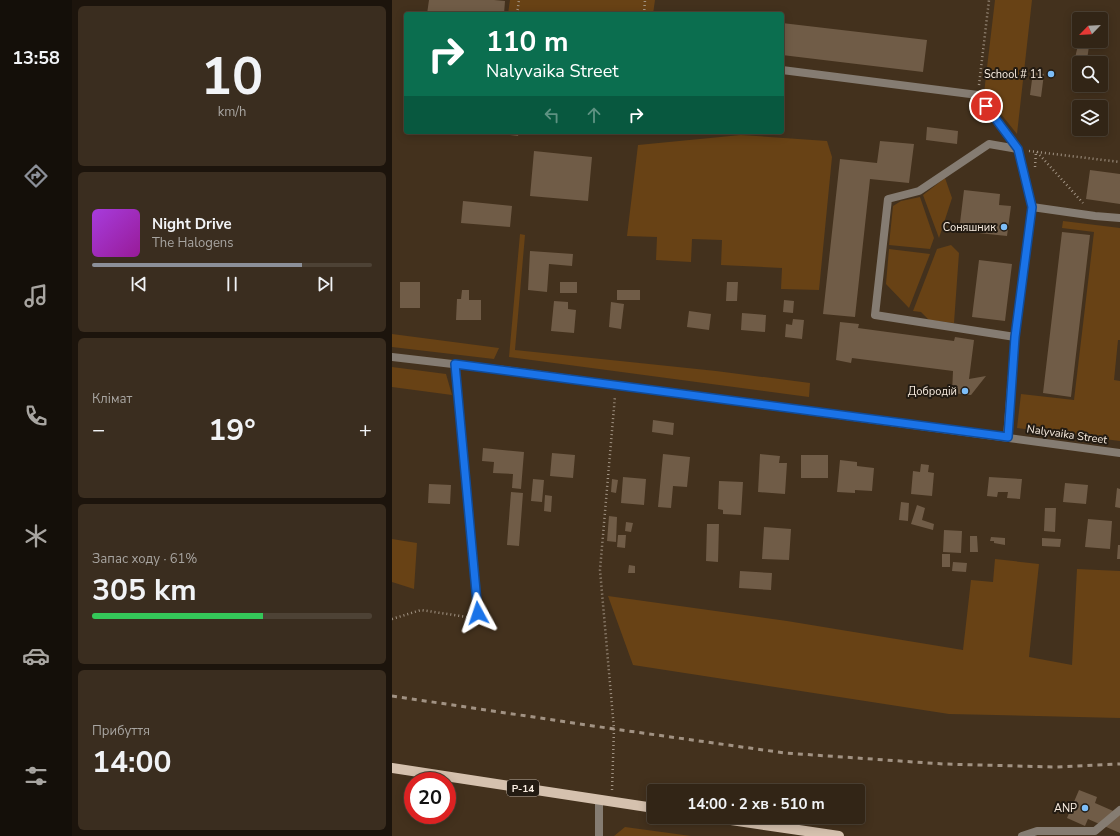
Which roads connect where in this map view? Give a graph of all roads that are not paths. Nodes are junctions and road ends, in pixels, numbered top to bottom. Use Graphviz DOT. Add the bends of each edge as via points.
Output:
graph roads {
  1 [pos="784,70"];
  2 [pos="1018,149"];
  3 [pos="1032,207"];
  4 [pos="1120,218"];
  5 [pos="1015,337"];
  6 [pos="392,357"];
  7 [pos="455,364"];
  8 [pos="1008,437"];
  9 [pos="1120,453"];
  10 [pos="478,613"];
  11 [pos="392,768"];
  12 [pos="599,800"];
  13 [pos="647,807"];
  14 [pos="1120,810"];
  15 [pos="758,824"];
  16 [pos="599,836"];
  17 [pos="839,836"];
  18 [pos="1022,836"];
  1 -- 2 [label="street" via="978,95"];
  2 -- 3 [label="street"];
  2 -- 5 [label="street" via="989,144 919,191 888,199 875,315"];
  3 -- 4 [label="street"];
  3 -- 5 [label="street"];
  5 -- 8 [label="street"];
  6 -- 7 [label="street, Nalyvaika Street"];
  7 -- 8 [label="street, Nalyvaika Street"];
  7 -- 10 [label="street"];
  8 -- 9 [label="street, Nalyvaika Street"];
  11 -- 12 [label="main road, Р-14"];
  12 -- 13 [label="main road, Р-14"];
  12 -- 16 [label="street"];
  14 -- 18 [label="street" via="1095,831 1037,831"];
  15 -- 17 [label="main road"];
}
